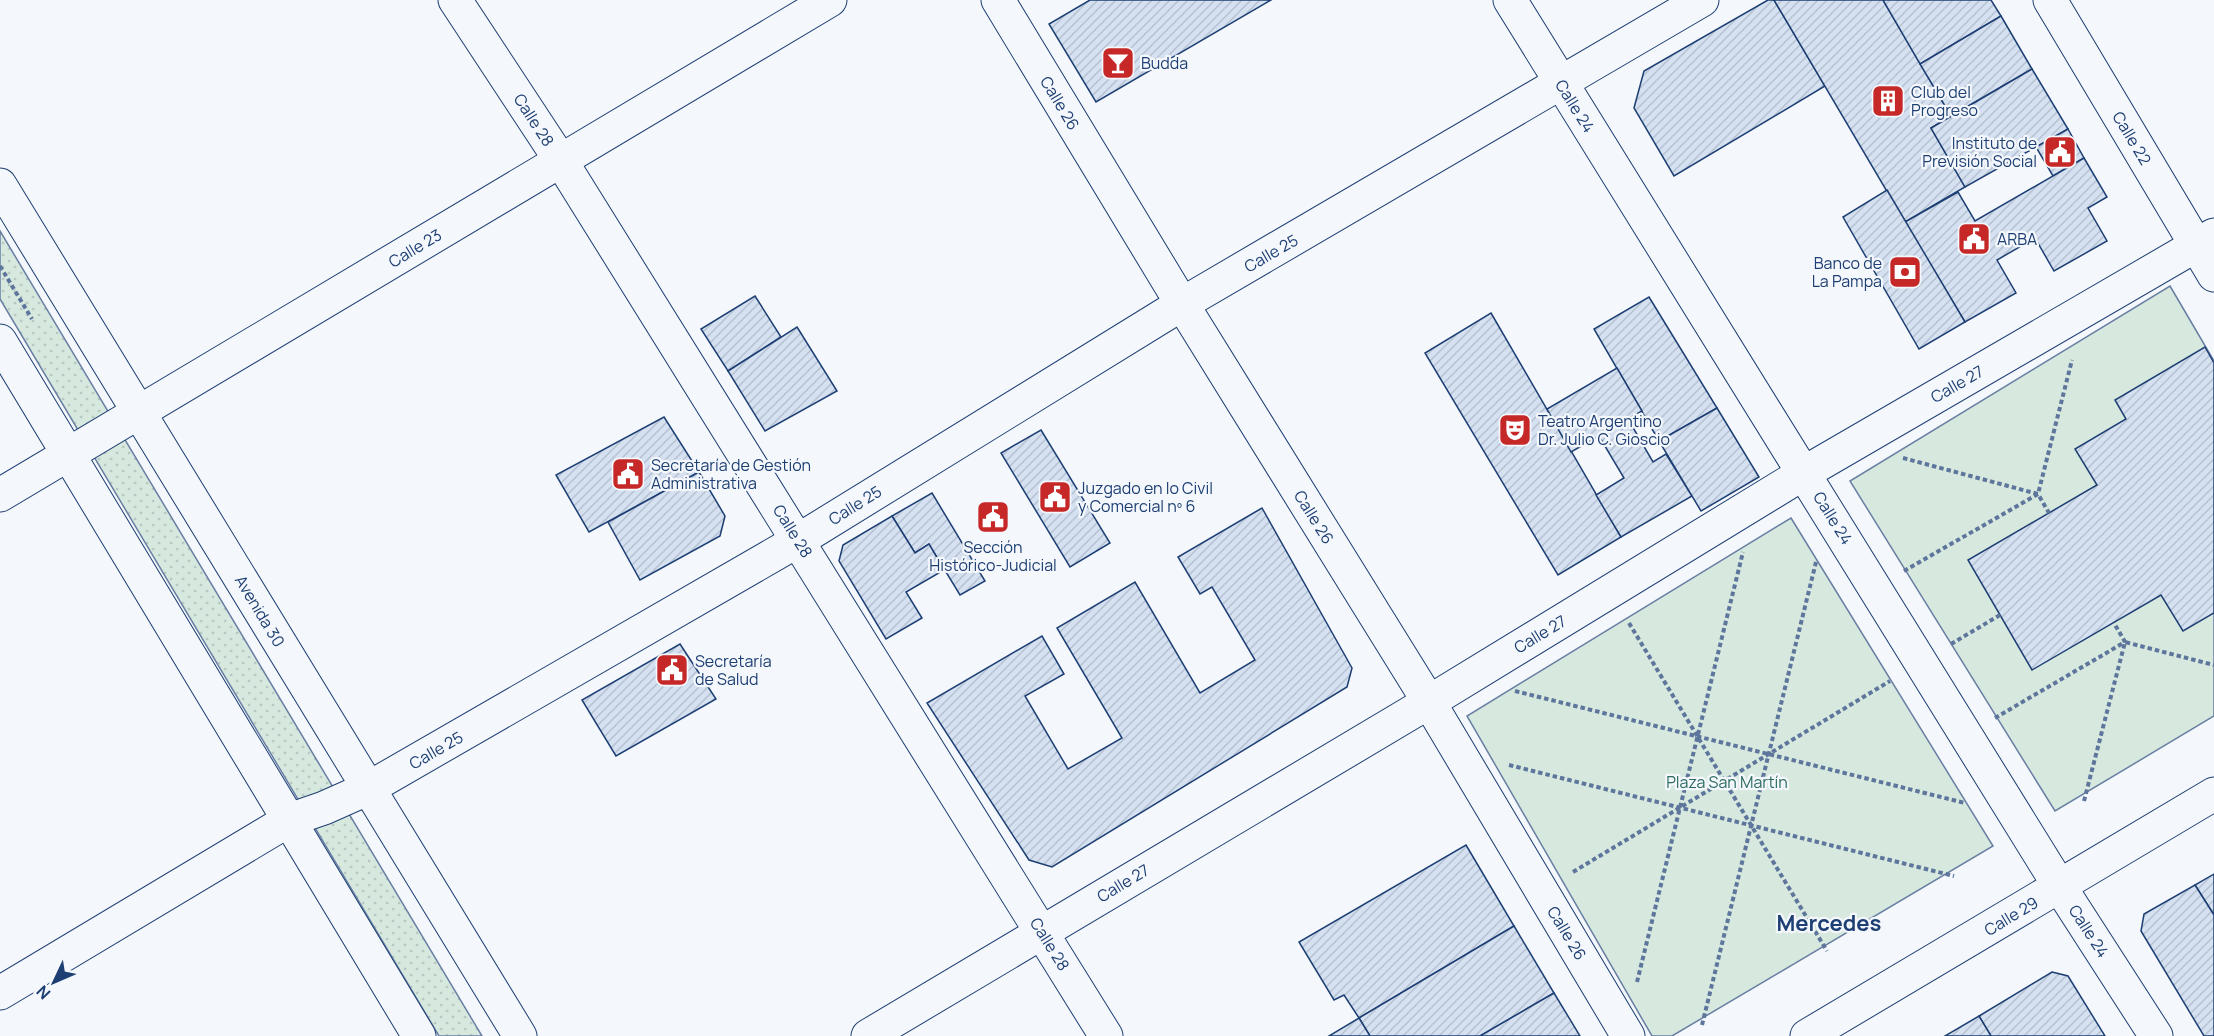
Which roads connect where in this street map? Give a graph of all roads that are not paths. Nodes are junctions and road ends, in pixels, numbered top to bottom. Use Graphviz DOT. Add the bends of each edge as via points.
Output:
graph roads {
  1 [pos="455,0"];
  2 [pos="830,0"];
  3 [pos="998,0"];
  4 [pos="1510,0"];
  5 [pos="1702,0"];
  6 [pos="2050,0"];
  7 [pos="1561,84"];
  8 [pos="561,161"];
  9 [pos="0,185"];
  10 [pos="2205,240"];
  11 [pos="2214,275"];
  12 [pos="1182,304"];
  13 [pos="0,340"];
  14 [pos="139,412"];
  15 [pos="69,454"];
  16 [pos="1804,472"];
  17 [pos="0,495"];
  18 [pos="799,540"];
  19 [pos="1429,702"];
  20 [pos="369,788"];
  21 [pos="2214,794"];
  22 [pos="289,820"];
  23 [pos="2060,887"];
  24 [pos="1042,931"];
  25 [pos="0,993"];
  26 [pos="419,1036"];
  27 [pos="520,1036"];
  28 [pos="868,1036"];
  29 [pos="1106,1036"];
  30 [pos="1628,1036"];
  31 [pos="1807,1036"];
  32 [pos="2156,1036"];
  1 -- 8 [label="street, Calle 28"];
  2 -- 8 [label="street, Calle 23"];
  3 -- 12 [label="street, Calle 26"];
  4 -- 7 [label="street, Calle 24"];
  5 -- 7 [label="street, Calle 25"];
  6 -- 10 [label="street, Calle 22"];
  7 -- 12 [label="street, Calle 25"];
  7 -- 16 [label="street, Calle 24"];
  8 -- 14 [label="street, Calle 23"];
  8 -- 18 [label="street, Calle 28"];
  9 -- 14 [label="street, Avenida 30"];
  10 -- 11 [label="street, Calle 22"];
  10 -- 16 [label="street, Calle 27"];
  12 -- 18 [label="street, Calle 25"];
  12 -- 19 [label="street, Calle 26"];
  13 -- 15 [label="street"];
  14 -- 15 [label="street, Calle 23"];
  14 -- 20 [label="street, Avenida 30"];
  15 -- 17 [label="street, Calle 23"];
  15 -- 22 [label="street"];
  16 -- 19 [label="street, Calle 27"];
  16 -- 23 [label="street, Calle 24"];
  18 -- 20 [label="street, Calle 25"];
  18 -- 24 [label="street, Calle 28"];
  19 -- 24 [label="street, Calle 27"];
  19 -- 30 [label="street, Calle 26"];
  20 -- 22 [label="street, Calle 25"];
  20 -- 27 [label="street, Avenida 30"];
  21 -- 23 [label="street, Calle 29"];
  22 -- 25 [label="street, Calle 25"];
  22 -- 26 [label="street"];
  23 -- 31 [label="street, Calle 29"];
  23 -- 32 [label="street, Calle 24"];
  24 -- 28 [label="street, Calle 27"];
  24 -- 29 [label="street, Calle 28"];
}
